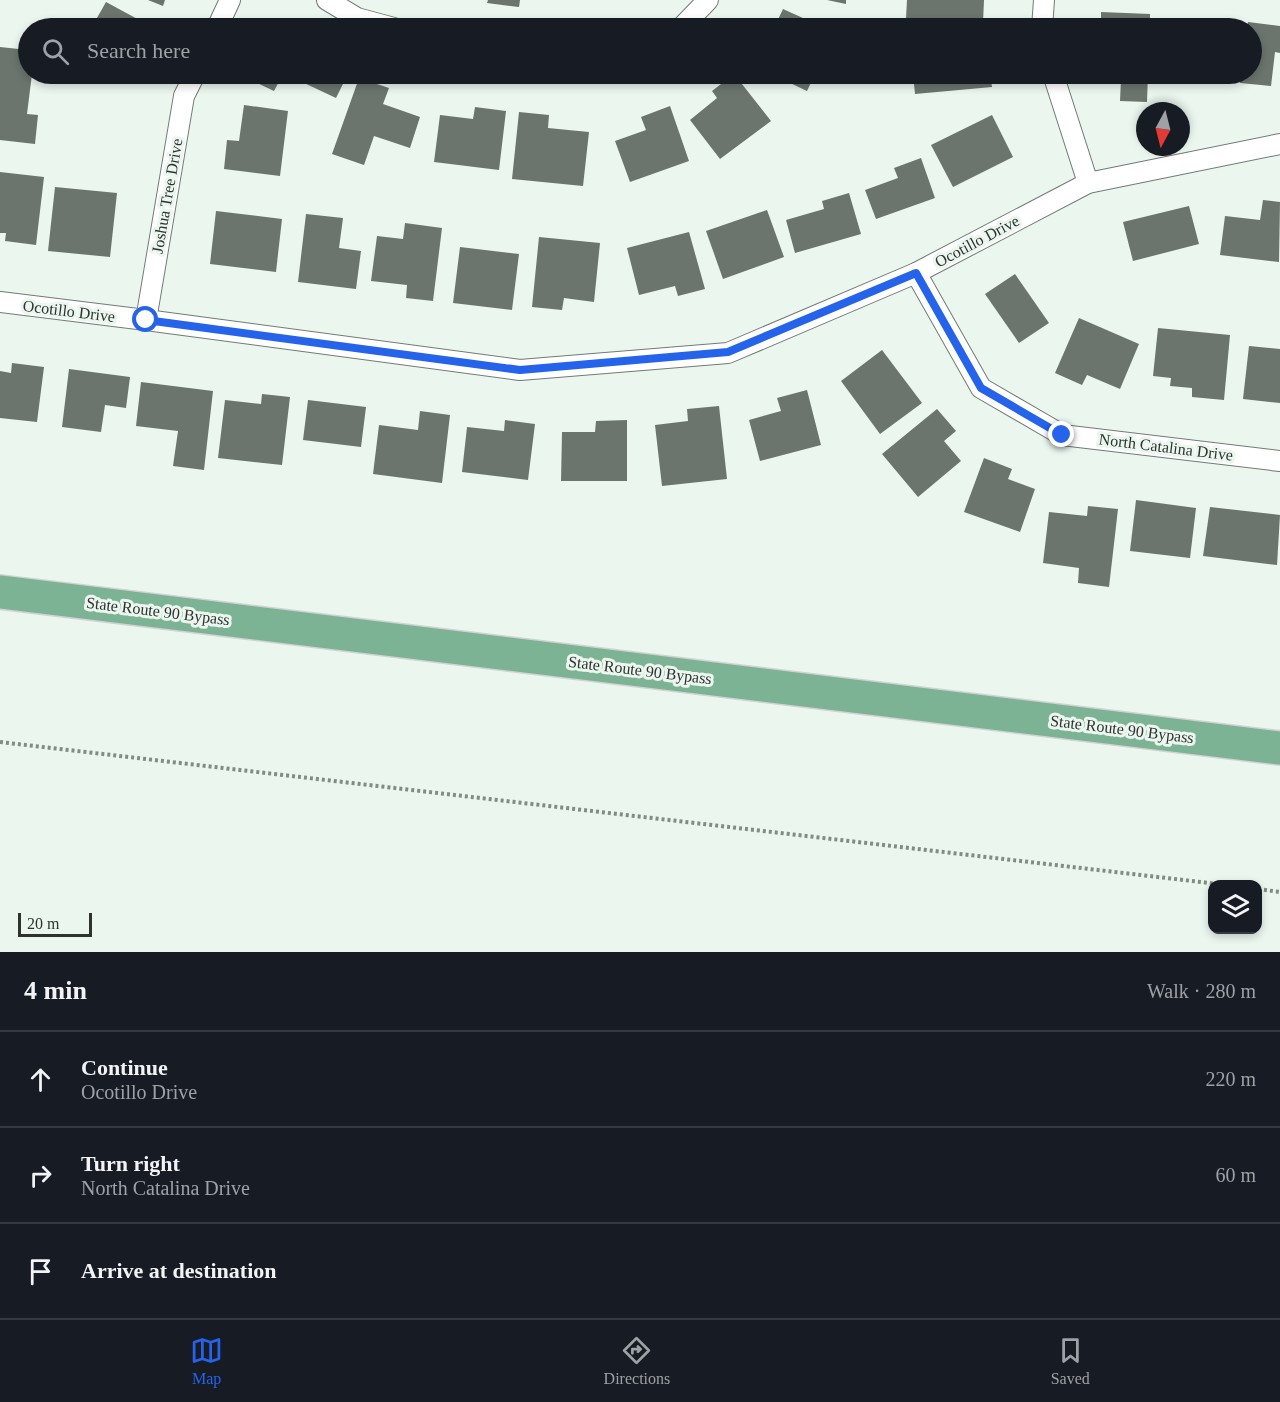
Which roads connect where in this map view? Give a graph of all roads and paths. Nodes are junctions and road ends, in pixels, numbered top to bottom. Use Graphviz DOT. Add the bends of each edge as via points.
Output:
graph roads {
  1 [pos="230,0"];
  2 [pos="327,0"];
  3 [pos="708,0"];
  4 [pos="1044,0"];
  5 [pos="222,18"];
  6 [pos="357,18"];
  7 [pos="691,18"];
  8 [pos="1043,18"];
  9 [pos="190,84"];
  10 [pos="1056,84"];
  11 [pos="1280,144"];
  12 [pos="1088,183"];
  13 [pos="916,273"];
  14 [pos="0,302"];
  15 [pos="146,320"];
  16 [pos="1280,461"];
  17 [pos="0,592"];
  18 [pos="0,742"];
  19 [pos="1280,748"];
  20 [pos="1208,884"];
  21 [pos="1262,890"];
  22 [pos="1280,892"];
  1 -- 5 [label="street"];
  2 -- 6 [label="street"];
  3 -- 7 [label="street"];
  4 -- 8 [label="street"];
  9 -- 15 [label="street, Joshua Tree Drive" via="184,96"];
  10 -- 12 [label="street"];
  11 -- 12 [label="street, Ocotillo Drive"];
  12 -- 13 [label="street, Ocotillo Drive"];
  13 -- 15 [label="street, Ocotillo Drive" via="728,352 520,370"];
  13 -- 16 [label="street, North Catalina Drive" via="981,388 1062,435"];
  14 -- 15 [label="street, Ocotillo Drive"];
  17 -- 19 [label="highway, State Route 90 Bypass"];
  18 -- 20 [label="path"];
  21 -- 22 [label="path"];
}
